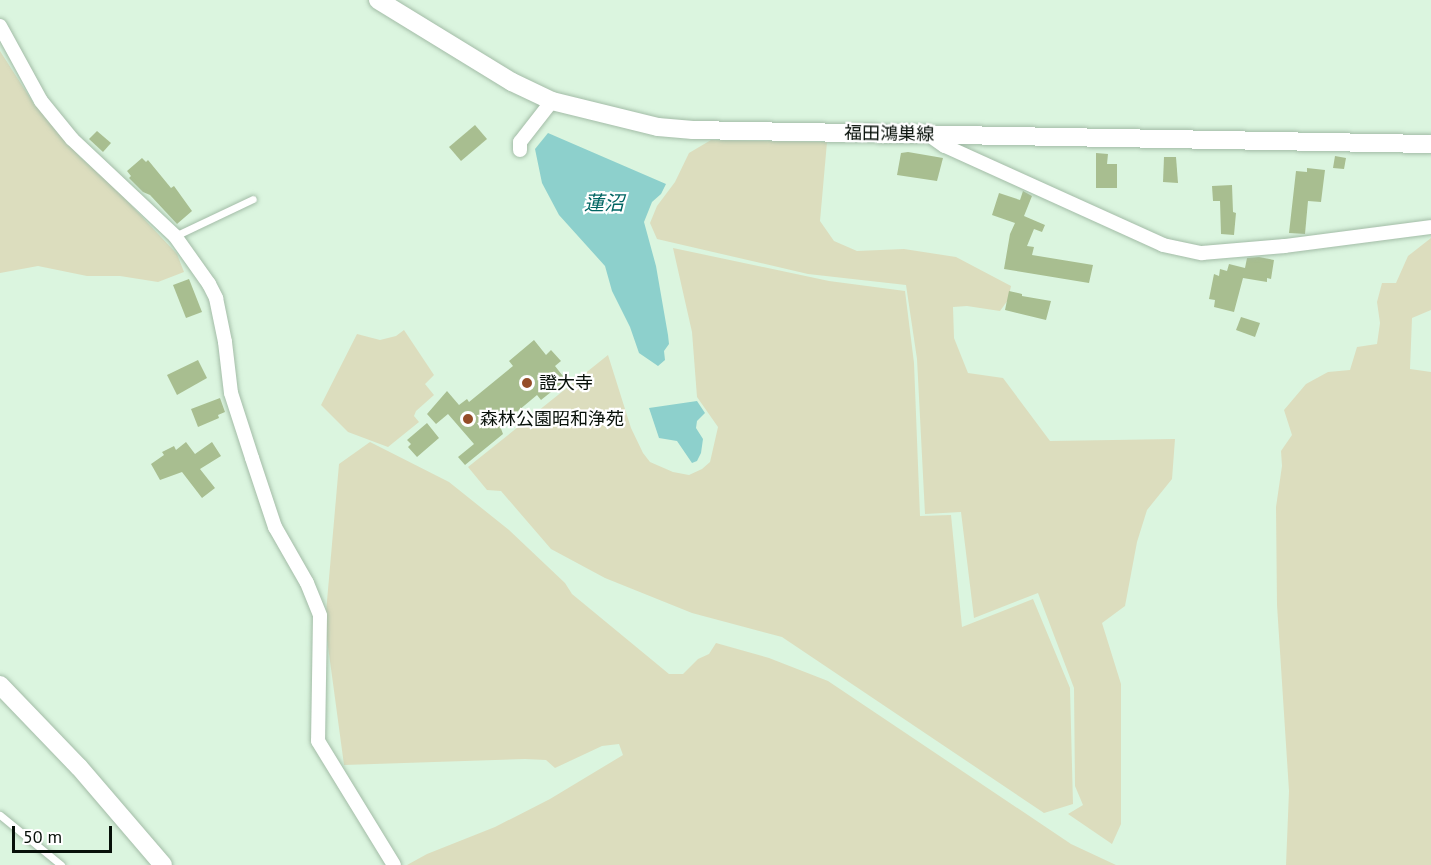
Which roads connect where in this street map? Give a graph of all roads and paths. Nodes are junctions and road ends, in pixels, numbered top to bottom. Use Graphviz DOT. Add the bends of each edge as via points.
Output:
graph roads {
  1 [pos="378,0"];
  2 [pos="0,26"];
  3 [pos="552,101"];
  4 [pos="929,135"];
  5 [pos="1431,144"];
  6 [pos="520,150"];
  7 [pos="253,199"];
  8 [pos="1431,227"];
  9 [pos="175,236"];
  10 [pos="4,692"];
  11 [pos="0,815"];
  12 [pos="61,865"];
  13 [pos="163,865"];
  14 [pos="394,865"];
  1 -- 3 [label="main road, 福田鴻巣線" via="512,82"];
  2 -- 9 [label="street" via="41,100 66,131"];
  3 -- 4 [label="main road, 福田鴻巣線" via="658,127"];
  3 -- 6 [label="street" via="520,142"];
  4 -- 5 [label="main road, 福田鴻巣線"];
  4 -- 8 [label="street" via="945,146 1162,245 1202,253"];
  7 -- 9 [label="lane"];
  9 -- 14 [label="street" via="196,262 216,298 231,393 252,458 275,527 307,583 320,616 318,741"];
  10 -- 13 [label="main road" via="79,767"];
  11 -- 12 [label="lane"];
}
